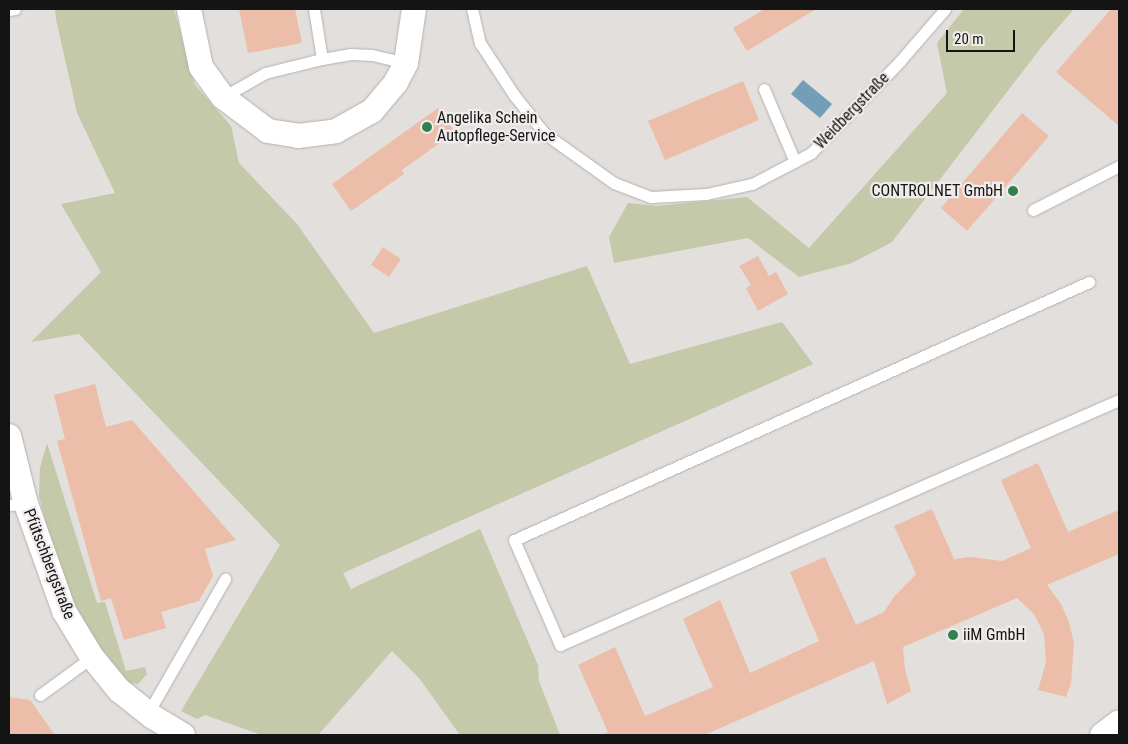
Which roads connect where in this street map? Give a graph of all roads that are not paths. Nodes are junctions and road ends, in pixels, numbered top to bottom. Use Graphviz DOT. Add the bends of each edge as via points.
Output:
graph roads {
  1 [pos="15,9"];
  2 [pos="189,9"];
  3 [pos="314,9"];
  4 [pos="414,9"];
  5 [pos="472,9"];
  6 [pos="945,9"];
  7 [pos="9,10"];
  8 [pos="322,59"];
  9 [pos="406,63"];
  10 [pos="764,89"];
  11 [pos="223,97"];
  12 [pos="795,162"];
  13 [pos="1119,166"];
  14 [pos="1033,210"];
  15 [pos="1089,282"];
  16 [pos="1119,400"];
  17 [pos="9,436"];
  18 [pos="18,504"];
  19 [pos="225,578"];
  20 [pos="92,657"];
  21 [pos="40,695"];
  22 [pos="148,713"];
  23 [pos="1119,722"];
  24 [pos="183,735"];
  25 [pos="1102,735"];
  1 -- 7 [label="lane"];
  2 -- 11 [label="street" via="200,67"];
  3 -- 8 [label="lane"];
  4 -- 9 [label="street"];
  5 -- 12 [label="lane, Weidbergstraße" via="480,43 544,133 614,183 651,197 706,194 752,184"];
  6 -- 12 [label="lane, Weidbergstraße" via="812,153"];
  8 -- 9 [label="lane" via="352,54"];
  8 -- 11 [label="lane" via="265,73"];
  9 -- 11 [label="street" via="396,82 372,111 336,131 298,136 268,130"];
  10 -- 12 [label="lane"];
  13 -- 14 [label="lane"];
  15 -- 16 [label="lane" via="514,540 560,645"];
  17 -- 18 [label="street, Pfütschbergstraße"];
  18 -- 20 [label="street, Pfütschbergstraße" via="64,611"];
  19 -- 22 [label="lane"];
  20 -- 21 [label="lane"];
  20 -- 22 [label="street, Pfütschbergstraße" via="119,690"];
  22 -- 24 [label="street, Pfütschbergstraße"];
  23 -- 25 [label="street"];
}
